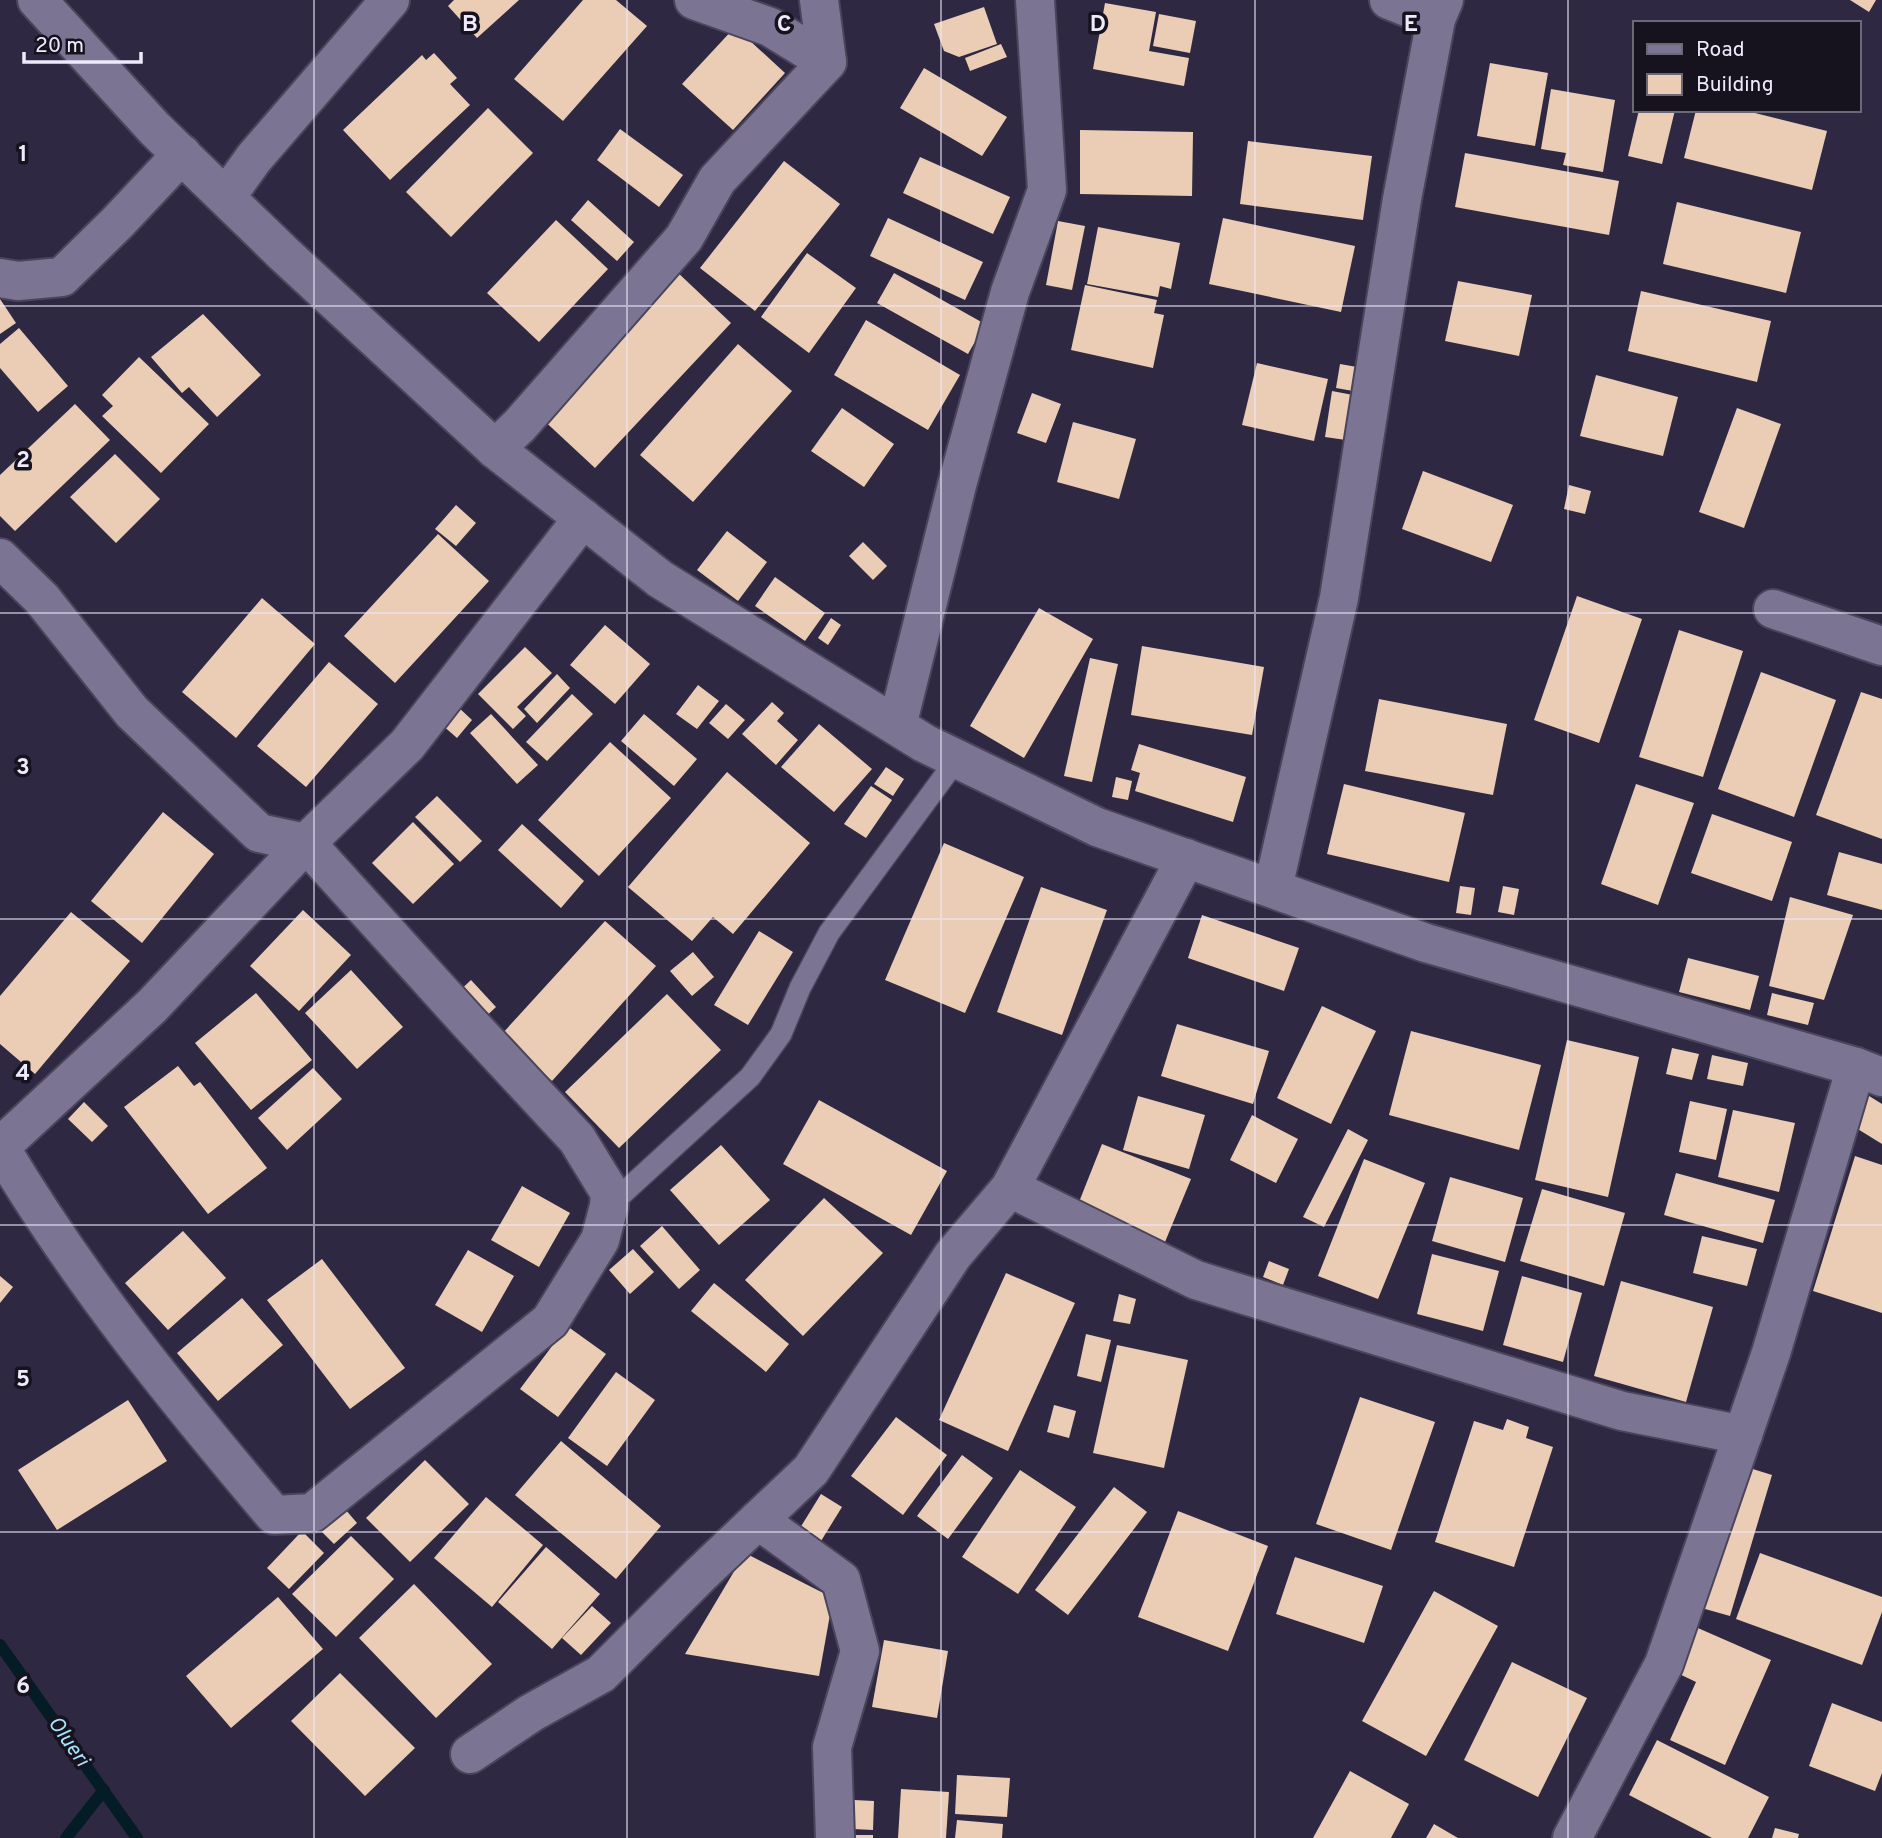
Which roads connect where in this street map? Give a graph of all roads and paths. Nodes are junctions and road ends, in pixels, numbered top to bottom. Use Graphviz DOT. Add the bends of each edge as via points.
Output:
graph roads {
  1 [pos="37,0"];
  2 [pos="390,0"];
  3 [pos="694,0"];
  4 [pos="819,0"];
  5 [pos="1035,0"];
  6 [pos="1389,0"];
  7 [pos="1440,10"];
  8 [pos="827,62"];
  9 [pos="182,154"];
  10 [pos="226,197"];
  11 [pos="0,278"];
  12 [pos="495,449"];
  13 [pos="583,518"];
  14 [pos="0,558"];
  15 [pos="1773,609"];
  16 [pos="1882,646"];
  17 [pos="897,726"];
  18 [pos="957,759"];
  19 [pos="306,843"];
  20 [pos="1186,858"];
  21 [pos="1273,888"];
  22 [pos="1869,1072"];
  23 [pos="1010,1188"];
  24 [pos="609,1206"];
  25 [pos="1743,1435"];
  26 [pos="758,1520"];
  27 [pos="470,1754"];
  28 [pos="835,1838"];
  29 [pos="1572,1838"];
  1 -- 9 [label="street"];
  2 -- 10 [label="street"];
  3 -- 8 [label="street" via="770,27"];
  4 -- 8 [label="street"];
  5 -- 17 [label="street" via="1047,190 1010,292"];
  6 -- 7 [label="street"];
  7 -- 21 [label="street" via="1402,199 1339,598"];
  8 -- 12 [label="street" via="717,180 684,238"];
  9 -- 10 [label="street"];
  9 -- 11 [label="street" via="62,277"];
  10 -- 12 [label="street"];
  12 -- 13 [label="street"];
  13 -- 17 [label="street" via="660,579"];
  13 -- 19 [label="street" via="407,745"];
  14 -- 19 [label="street" via="41,599 132,712 260,833"];
  15 -- 16 [label="street"];
  17 -- 18 [label="street"];
  18 -- 20 [label="street" via="1097,827"];
  18 -- 24 [label="lane" via="829,933 781,1034 750,1077"];
  19 -- 24 [label="street" via="577,1139 610,1193"];
  19 -- 24 [label="street" via="152,1006 0,1147 99,1297 191,1417 274,1515 312,1513 550,1321 600,1240"];
  20 -- 21 [label="street"];
  20 -- 23 [label="street"];
  21 -- 22 [label="street" via="1426,943"];
  22 -- 25 [label="street"];
  23 -- 25 [label="street" via="1196,1280 1622,1411"];
  23 -- 26 [label="street" via="953,1255 811,1470"];
  25 -- 29 [label="street" via="1664,1664"];
  26 -- 27 [label="street" via="601,1674"];
  26 -- 28 [label="street" via="841,1580 860,1651 832,1747"];
}
